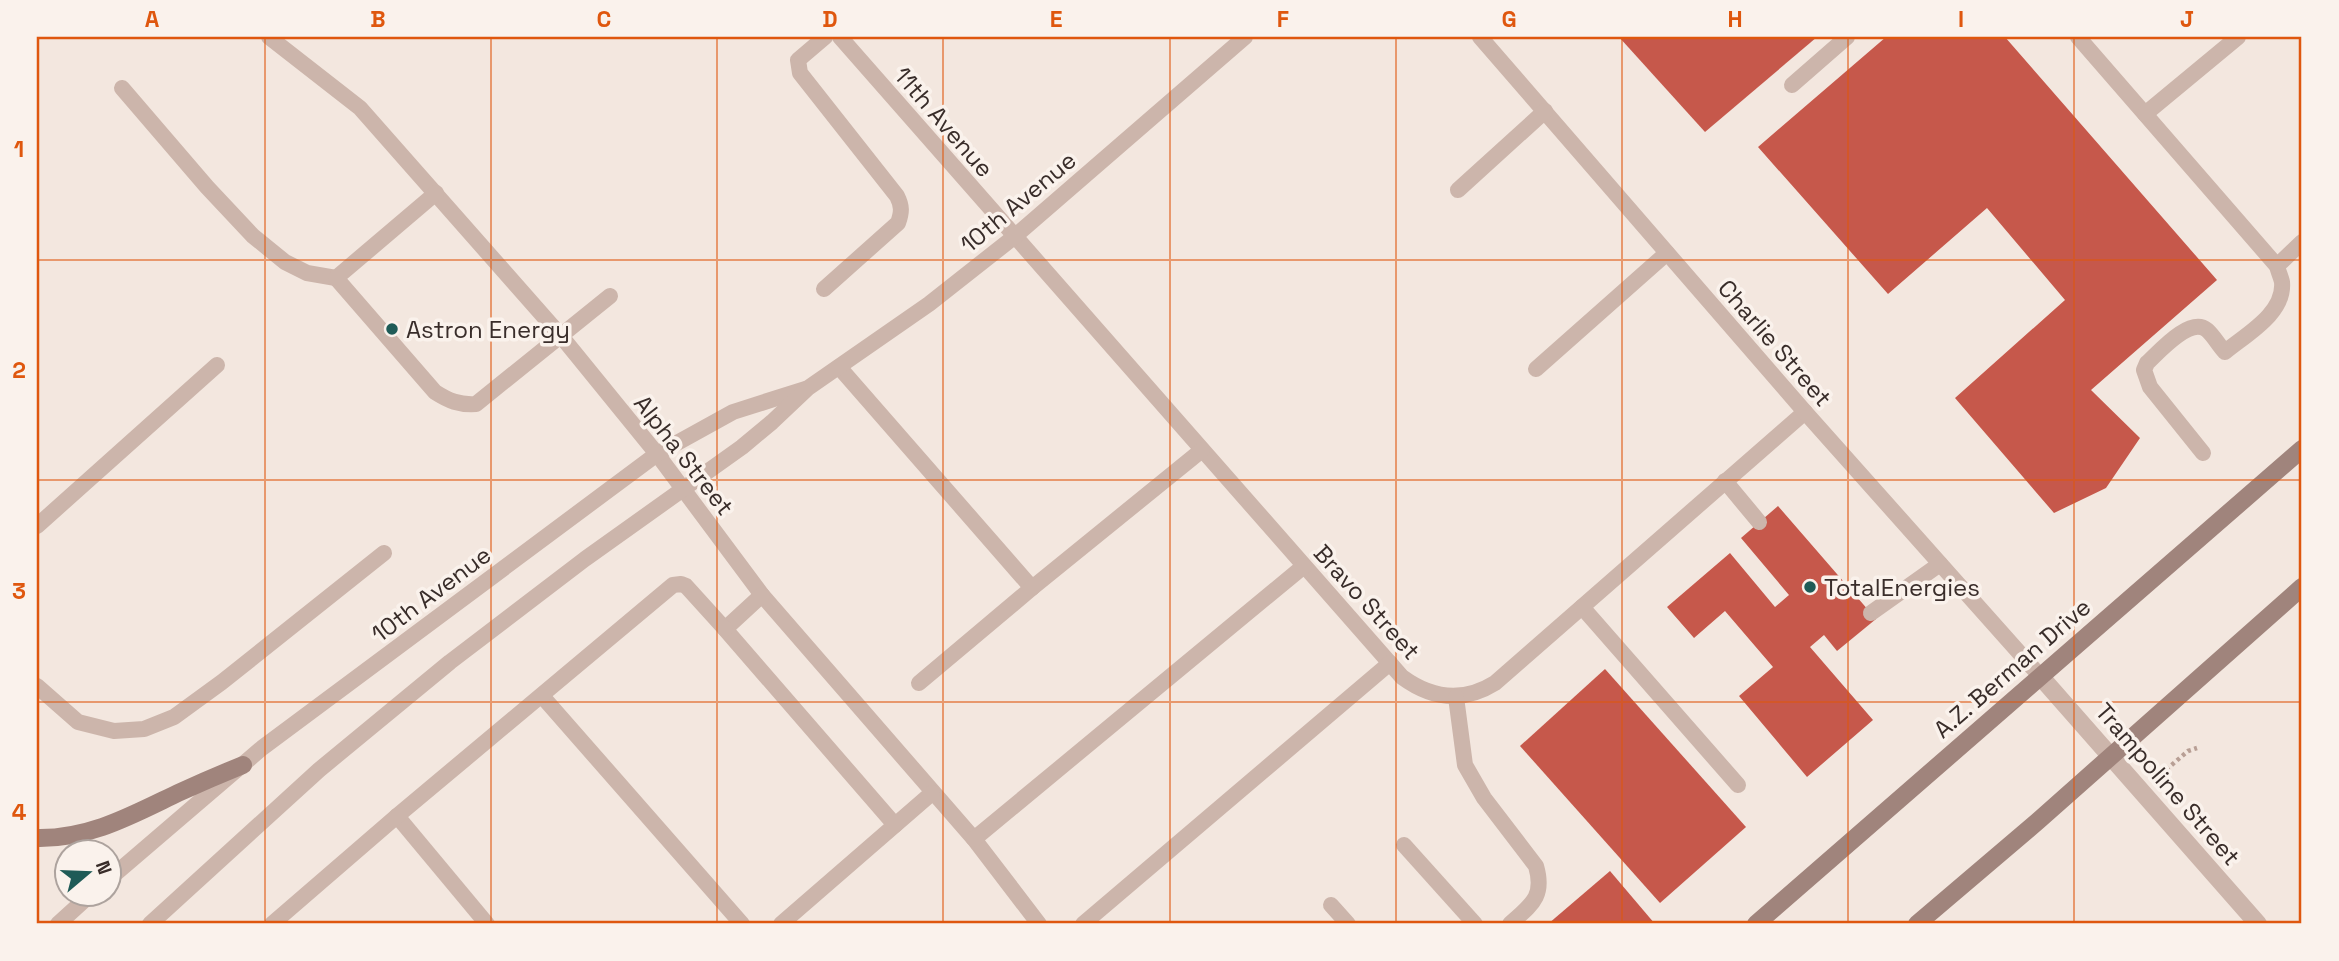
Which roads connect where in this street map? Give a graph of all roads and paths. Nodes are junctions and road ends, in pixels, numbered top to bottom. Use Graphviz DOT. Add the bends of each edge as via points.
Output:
graph roads {
  1 [pos="269,37"];
  2 [pos="825,37"];
  3 [pos="840,37"];
  4 [pos="1245,37"];
  5 [pos="1480,37"];
  6 [pos="1847,37"];
  7 [pos="2078,37"];
  8 [pos="2238,37"];
  9 [pos="1792,85"];
  10 [pos="122,88"];
  11 [pos="1545,111"];
  12 [pos="2145,114"];
  13 [pos="1458,190"];
  14 [pos="436,193"];
  15 [pos="1014,237"];
  16 [pos="2302,243"];
  17 [pos="1667,253"];
  18 [pos="2277,266"];
  19 [pos="336,278"];
  20 [pos="824,289"];
  21 [pos="610,296"];
  22 [pos="561,336"];
  23 [pos="217,365"];
  24 [pos="839,367"];
  25 [pos="1536,369"];
  26 [pos="807,388"];
  27 [pos="1805,412"];
  28 [pos="2302,449"];
  29 [pos="1202,450"];
  30 [pos="2203,453"];
  31 [pos="657,454"];
  32 [pos="1725,481"];
  33 [pos="683,490"];
  34 [pos="1759,522"];
  35 [pos="37,526"];
  36 [pos="384,553"];
  37 [pos="1940,564"];
  38 [pos="1304,566"];
  39 [pos="2302,587"];
  40 [pos="1032,588"];
  41 [pos="762,595"];
  42 [pos="1582,607"];
  43 [pos="1871,613"];
  44 [pos="725,629"];
  45 [pos="1390,663"];
  46 [pos="2040,676"];
  47 [pos="919,683"];
  48 [pos="37,686"];
  49 [pos="542,696"];
  50 [pos="1456,697"];
  51 [pos="2197,748"];
  52 [pos="2112,756"];
  53 [pos="243,765"];
  54 [pos="1738,785"];
  55 [pos="2141,790"];
  56 [pos="932,793"];
  57 [pos="397,816"];
  58 [pos="895,825"];
  59 [pos="37,838"];
  60 [pos="974,839"];
  61 [pos="1404,845"];
  62 [pos="122,868"];
  63 [pos="1331,905"];
  64 [pos="76,908"];
  65 [pos="58,924"];
  66 [pos="150,924"];
  67 [pos="272,924"];
  68 [pos="487,924"];
  69 [pos="742,924"];
  70 [pos="781,924"];
  71 [pos="1039,924"];
  72 [pos="1083,924"];
  73 [pos="1348,924"];
  74 [pos="1475,924"];
  75 [pos="1510,924"];
  76 [pos="1756,924"];
  77 [pos="1917,924"];
  78 [pos="2258,924"];
  1 -- 14 [label="lane, Alpha Street" via="360,108"];
  2 -- 20 [label="lane" via="797,60 800,73 897,196 901,214 898,223"];
  3 -- 15 [label="lane, 11th Avenue"];
  4 -- 15 [label="lane, 10th Avenue"];
  5 -- 11 [label="lane, Charlie Street"];
  6 -- 9 [label="lane"];
  7 -- 12 [label="lane"];
  8 -- 12 [label="lane"];
  10 -- 19 [label="lane" via="253,236 285,262 307,273"];
  11 -- 13 [label="lane"];
  11 -- 17 [label="lane, Charlie Street"];
  12 -- 18 [label="lane"];
  14 -- 19 [label="lane"];
  14 -- 22 [label="lane, Alpha Street"];
  15 -- 24 [label="lane, 10th Avenue"];
  15 -- 29 [label="lane, Bravo Street"];
  16 -- 18 [label="lane"];
  17 -- 25 [label="lane"];
  17 -- 27 [label="lane, Charlie Street"];
  18 -- 30 [label="lane" via="2282,283 2273,312 2224,352 2207,330 2192,327 2144,370 2150,387"];
  19 -- 22 [label="lane" via="435,392 449,401 476,404"];
  21 -- 22 [label="lane"];
  22 -- 31 [label="lane, Alpha Street"];
  23 -- 35 [label="lane"];
  24 -- 26 [label="lane, 10th Avenue"];
  24 -- 40 [label="lane"];
  26 -- 31 [label="lane, 10th Avenue" via="733,412"];
  26 -- 33 [label="lane, 10th Avenue" via="742,447"];
  27 -- 32 [label="lane, Bravo Street"];
  27 -- 37 [label="lane, Charlie Street"];
  28 -- 46 [label="main road, A.Z. Berman Drive"];
  29 -- 38 [label="lane, Bravo Street"];
  29 -- 40 [label="lane"];
  31 -- 33 [label="lane, Alpha Street"];
  31 -- 53 [label="lane, 10th Avenue"];
  32 -- 34 [label="lane"];
  32 -- 42 [label="lane, Bravo Street"];
  33 -- 41 [label="lane, Alpha Street"];
  33 -- 66 [label="lane, 10th Avenue" via="450,662 319,770"];
  36 -- 48 [label="lane" via="222,682 174,717 144,729 114,731 78,722"];
  37 -- 43 [label="lane"];
  37 -- 46 [label="lane, Charlie Street"];
  38 -- 45 [label="lane, Bravo Street"];
  38 -- 60 [label="lane"];
  39 -- 52 [label="main road"];
  40 -- 47 [label="lane"];
  41 -- 44 [label="lane"];
  41 -- 56 [label="lane, Alpha Street"];
  42 -- 50 [label="lane, Bravo Street" via="1495,683"];
  42 -- 54 [label="lane"];
  44 -- 49 [label="lane" via="686,586 673,585"];
  44 -- 58 [label="lane"];
  45 -- 50 [label="lane, Bravo Street" via="1417,688"];
  45 -- 72 [label="lane"];
  46 -- 52 [label="street, Trampoline Street"];
  46 -- 76 [label="main road, A.Z. Berman Drive"];
  49 -- 57 [label="lane"];
  49 -- 69 [label="lane"];
  50 -- 75 [label="lane" via="1465,765 1536,866 1540,880 1534,902"];
  51 -- 55 [label="path"];
  52 -- 55 [label="street, Trampoline Street"];
  52 -- 77 [label="main road"];
  53 -- 59 [label="main road" via="92,832"];
  53 -- 62 [label="lane, 10th Avenue"];
  55 -- 78 [label="street, Trampoline Street"];
  56 -- 58 [label="lane"];
  56 -- 60 [label="lane, Alpha Street"];
  57 -- 67 [label="lane"];
  57 -- 68 [label="lane"];
  58 -- 70 [label="lane"];
  60 -- 71 [label="lane, Alpha Street"];
  61 -- 74 [label="lane"];
  63 -- 73 [label="lane"];
  64 -- 65 [label="lane"];
}
